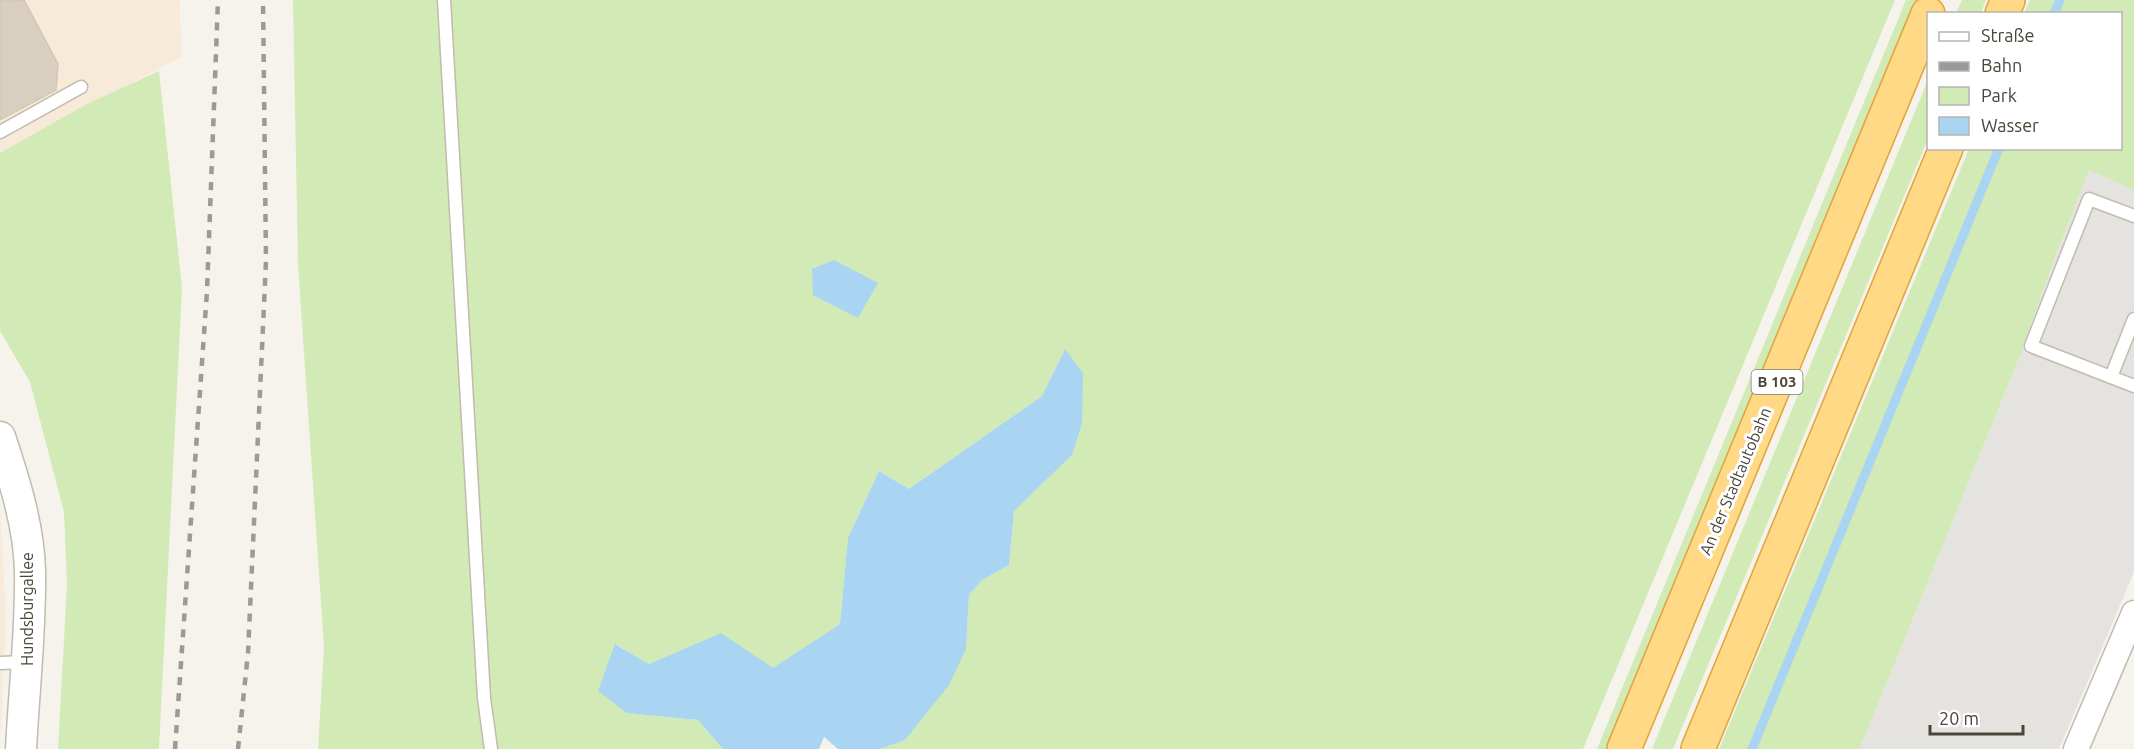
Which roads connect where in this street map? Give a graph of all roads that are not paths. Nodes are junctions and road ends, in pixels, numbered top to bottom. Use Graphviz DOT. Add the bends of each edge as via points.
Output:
graph roads {
  1 [pos="444,0"];
  2 [pos="1927,19"];
  3 [pos="81,87"];
  4 [pos="0,132"];
  5 [pos="1945,150"];
  6 [pos="2134,216"];
  7 [pos="2134,319"];
  8 [pos="2111,377"];
  9 [pos="2134,386"];
  10 [pos="0,437"];
  11 [pos="2134,613"];
  12 [pos="14,663"];
  13 [pos="21,749"];
  14 [pos="491,749"];
  15 [pos="1624,749"];
  16 [pos="1698,749"];
  17 [pos="2076,749"];
  1 -- 14 [label="lane" via="484,698"];
  2 -- 15 [label="highway, An der Stadtautobahn / B 103"];
  3 -- 4 [label="lane"];
  5 -- 16 [label="highway"];
  6 -- 8 [label="lane" via="2089,198 2031,346"];
  7 -- 8 [label="lane"];
  8 -- 9 [label="lane"];
  10 -- 12 [label="street, Hundsburgallee" via="13,475 30,569"];
  11 -- 17 [label="street"];
  12 -- 13 [label="street, Hundsburgallee"];
}
